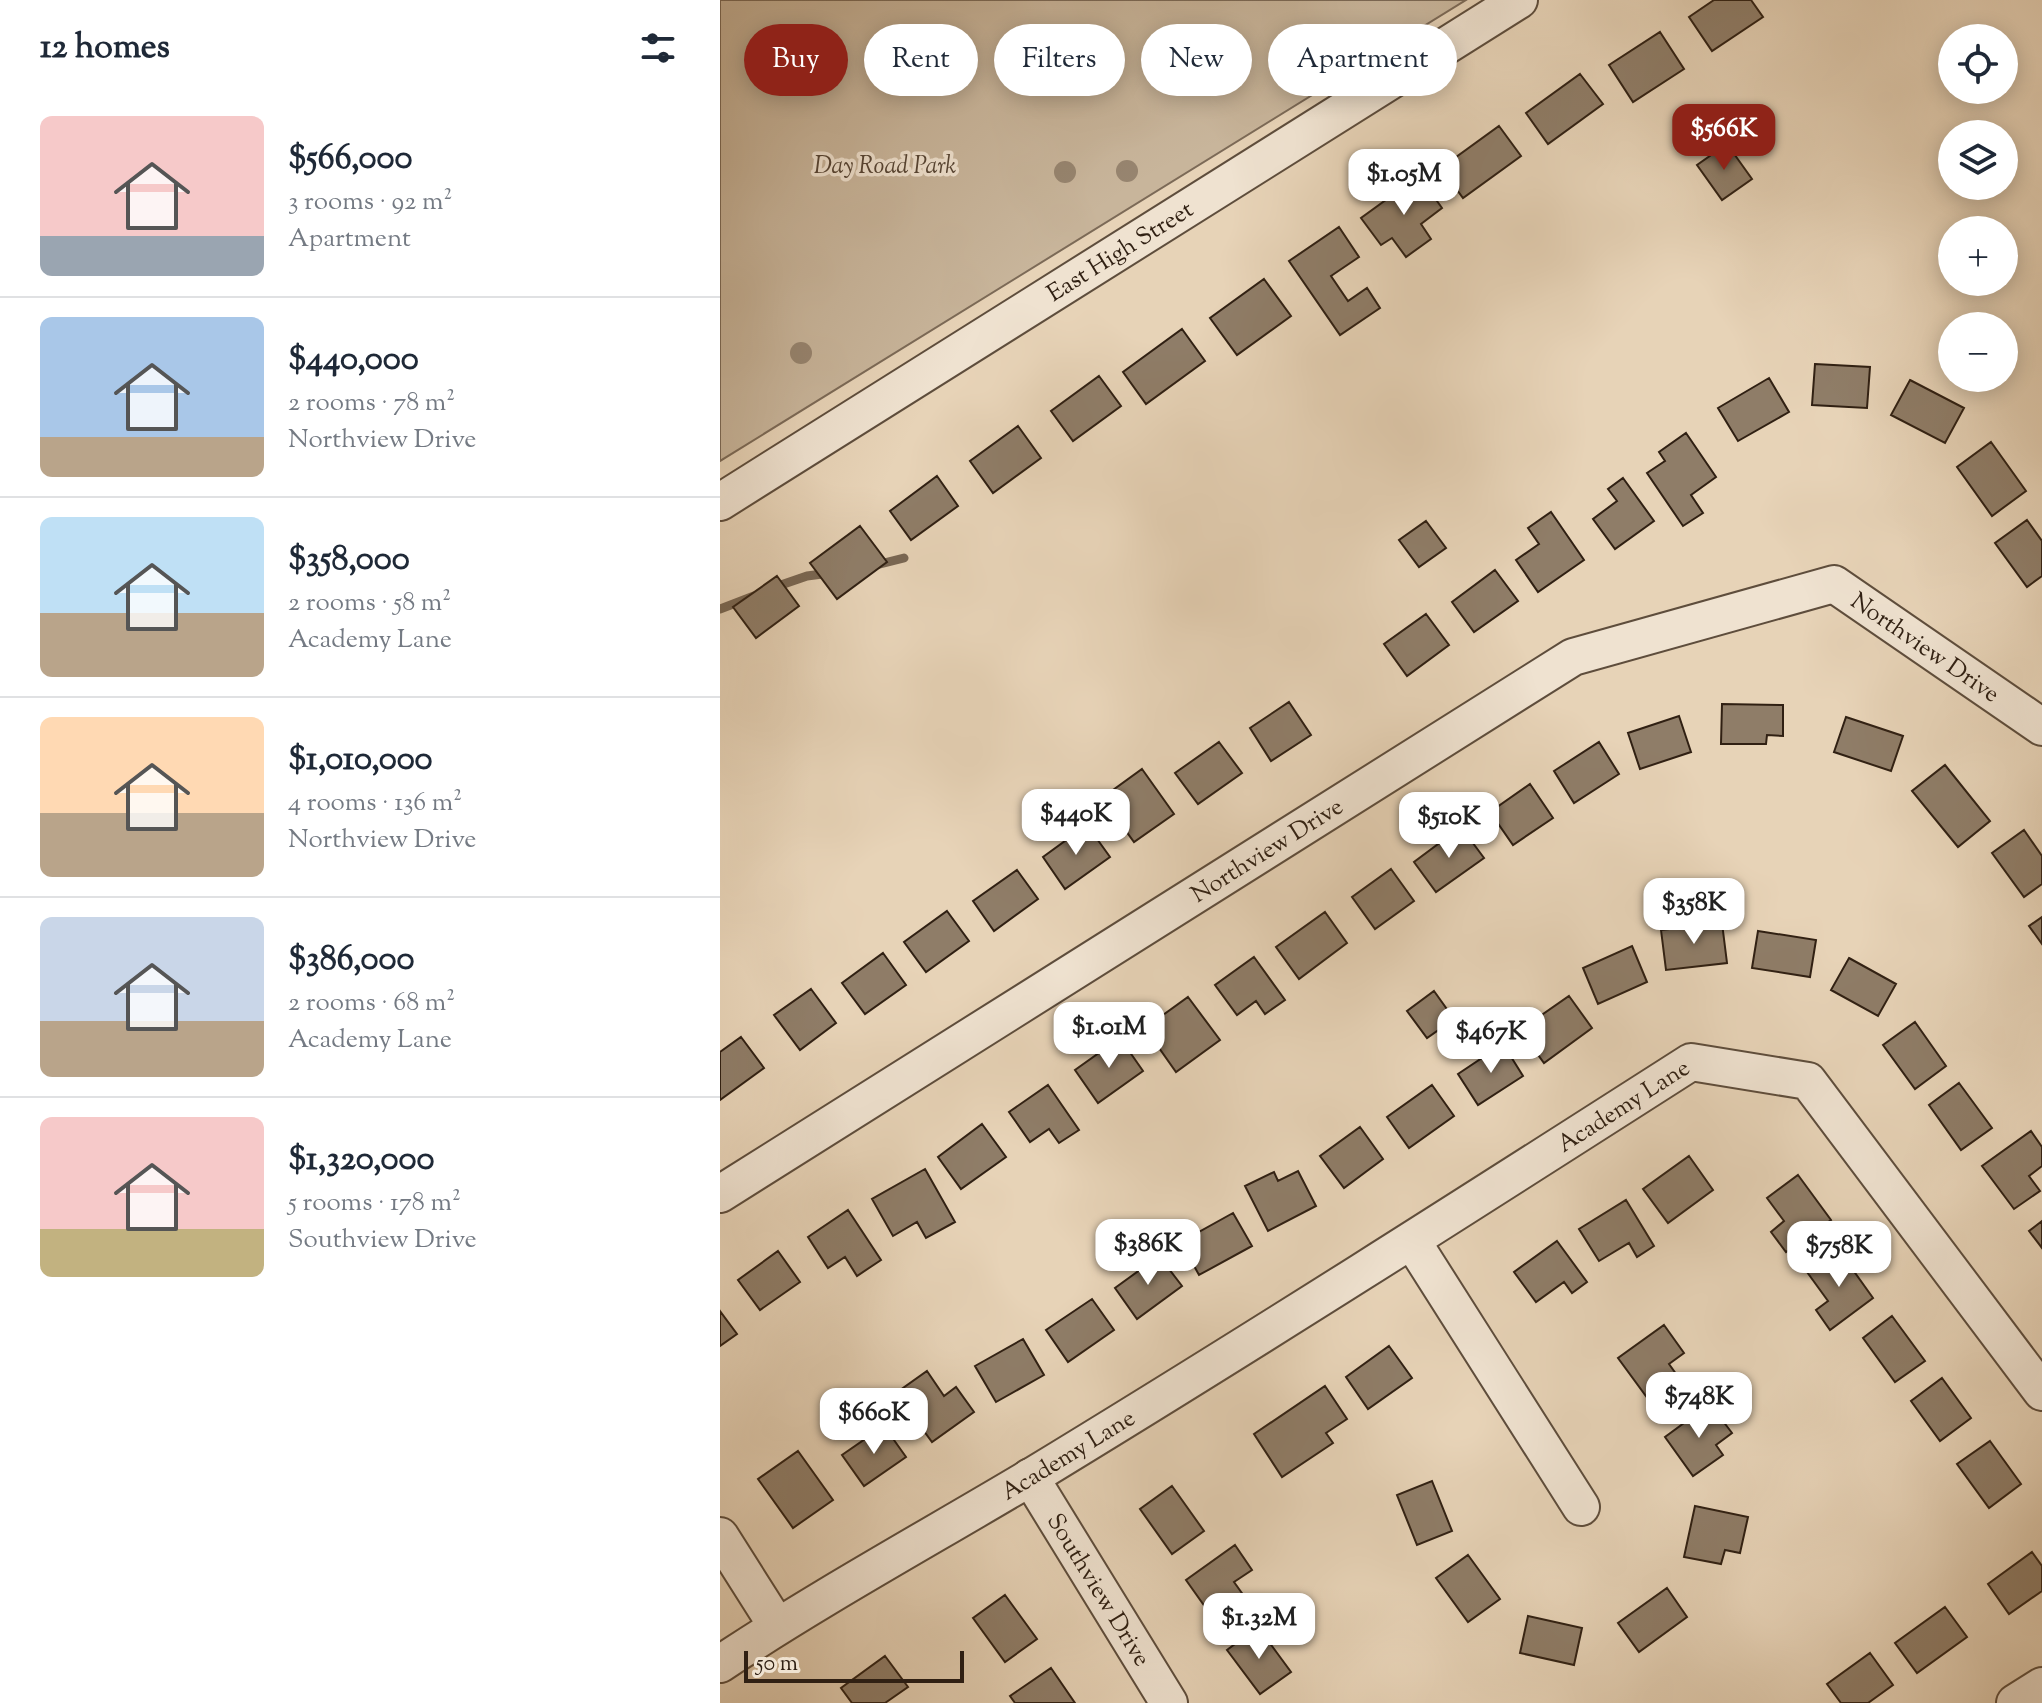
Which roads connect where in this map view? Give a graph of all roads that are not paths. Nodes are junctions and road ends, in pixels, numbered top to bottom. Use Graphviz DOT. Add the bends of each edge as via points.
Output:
graph roads {
  1 [pos="1519,0"];
  2 [pos="720,502"];
  3 [pos="2042,727"];
  4 [pos="720,1194"];
  5 [pos="1412,1241"];
  6 [pos="2042,1392"];
  7 [pos="1030,1477"];
  8 [pos="1581,1507"];
  9 [pos="720,1536"];
  10 [pos="777,1626"];
  11 [pos="720,1664"];
  12 [pos="2042,1686"];
  13 [pos="1169,1703"];
  14 [pos="2015,1703"];
  1 -- 2 [label="street, East High Street"];
  3 -- 4 [label="street, Northview Drive" via="1834,584 1573,657"];
  5 -- 6 [label="street, Academy Lane" via="1691,1062 1808,1081"];
  5 -- 7 [label="street, Academy Lane"];
  5 -- 8 [label="street"];
  7 -- 10 [label="street, Academy Lane"];
  7 -- 13 [label="street, Southview Drive"];
  9 -- 10 [label="street"];
  10 -- 11 [label="street, Academy Lane"];
  12 -- 14 [label="street"];
}
